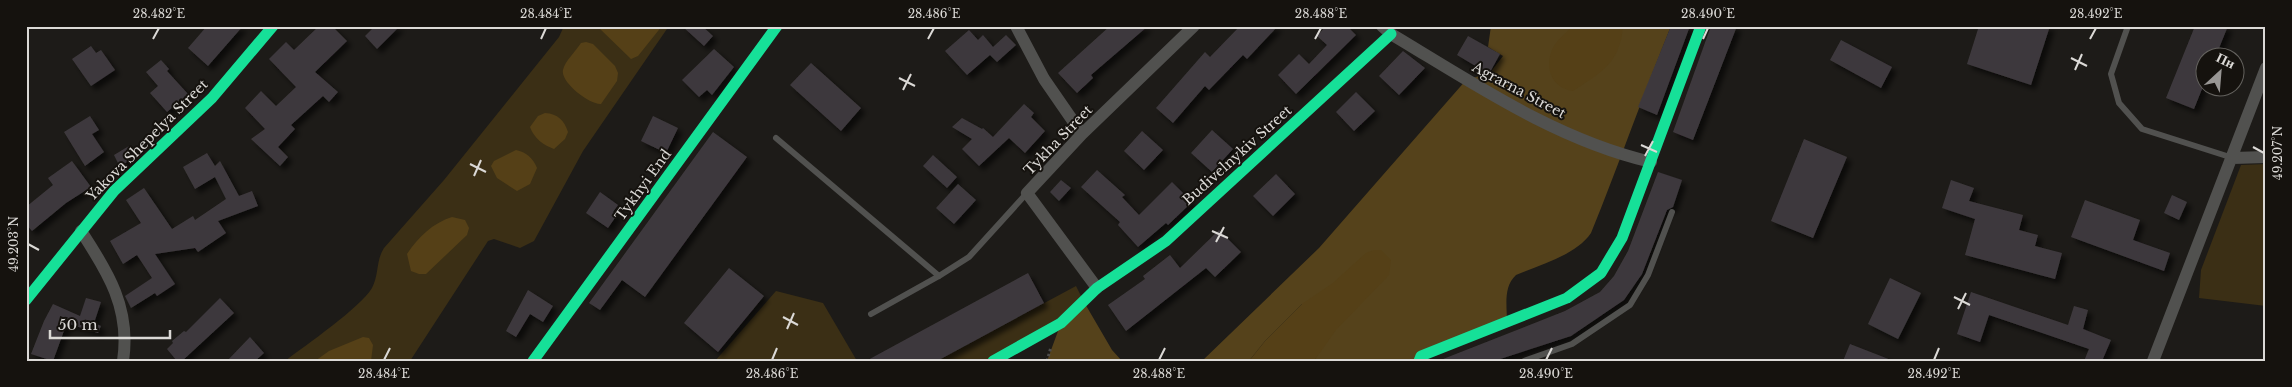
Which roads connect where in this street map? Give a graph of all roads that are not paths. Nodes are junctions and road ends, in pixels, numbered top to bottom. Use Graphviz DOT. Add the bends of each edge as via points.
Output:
graph roads {
  1 [pos="273,26"];
  2 [pos="777,26"];
  3 [pos="1016,26"];
  4 [pos="1194,26"];
  5 [pos="1701,26"];
  6 [pos="2128,26"];
  7 [pos="1386,30"];
  8 [pos="2266,68"];
  9 [pos="1082,134"];
  10 [pos="776,138"];
  11 [pos="2266,157"];
  12 [pos="2233,158"];
  13 [pos="1650,162"];
  14 [pos="1027,194"];
  15 [pos="1672,212"];
  16 [pos="81,231"];
  17 [pos="939,276"];
  18 [pos="1097,288"];
  19 [pos="26,300"];
  20 [pos="871,314"];
  21 [pos="123,361"];
  22 [pos="533,361"];
  23 [pos="993,361"];
  24 [pos="1419,361"];
  25 [pos="1524,361"];
  26 [pos="2153,361"];
  1 -- 16 [label="street, Yakova Shepelya Street" via="212,98 114,190"];
  2 -- 22 [label="street, Tykhyi End"];
  3 -- 9 [label="street" via="1044,79"];
  4 -- 9 [label="street, Tykha Street"];
  5 -- 13 [label="street"];
  6 -- 12 [label="lane" via="2111,74 2119,103 2142,129"];
  7 -- 13 [label="street, Agrarna Street" via="1501,100 1551,126 1622,155"];
  7 -- 18 [label="street, Budivelnykiv Street" via="1166,241"];
  8 -- 12 [label="street"];
  9 -- 14 [label="street, Tykha Street"];
  10 -- 17 [label="lane"];
  11 -- 12 [label="street"];
  12 -- 26 [label="street"];
  13 -- 24 [label="street" via="1622,238 1601,273 1567,298 1421,356"];
  14 -- 17 [label="lane" via="969,257"];
  14 -- 18 [label="street, Tykha Street"];
  15 -- 25 [label="lane" via="1648,275 1630,305 1572,344"];
  16 -- 19 [label="street, Yakova Shepelya Street"];
  16 -- 21 [label="street" via="115,287 124,329"];
  17 -- 20 [label="lane"];
  18 -- 23 [label="street, Budivelnykiv Street" via="1061,323"];
}
